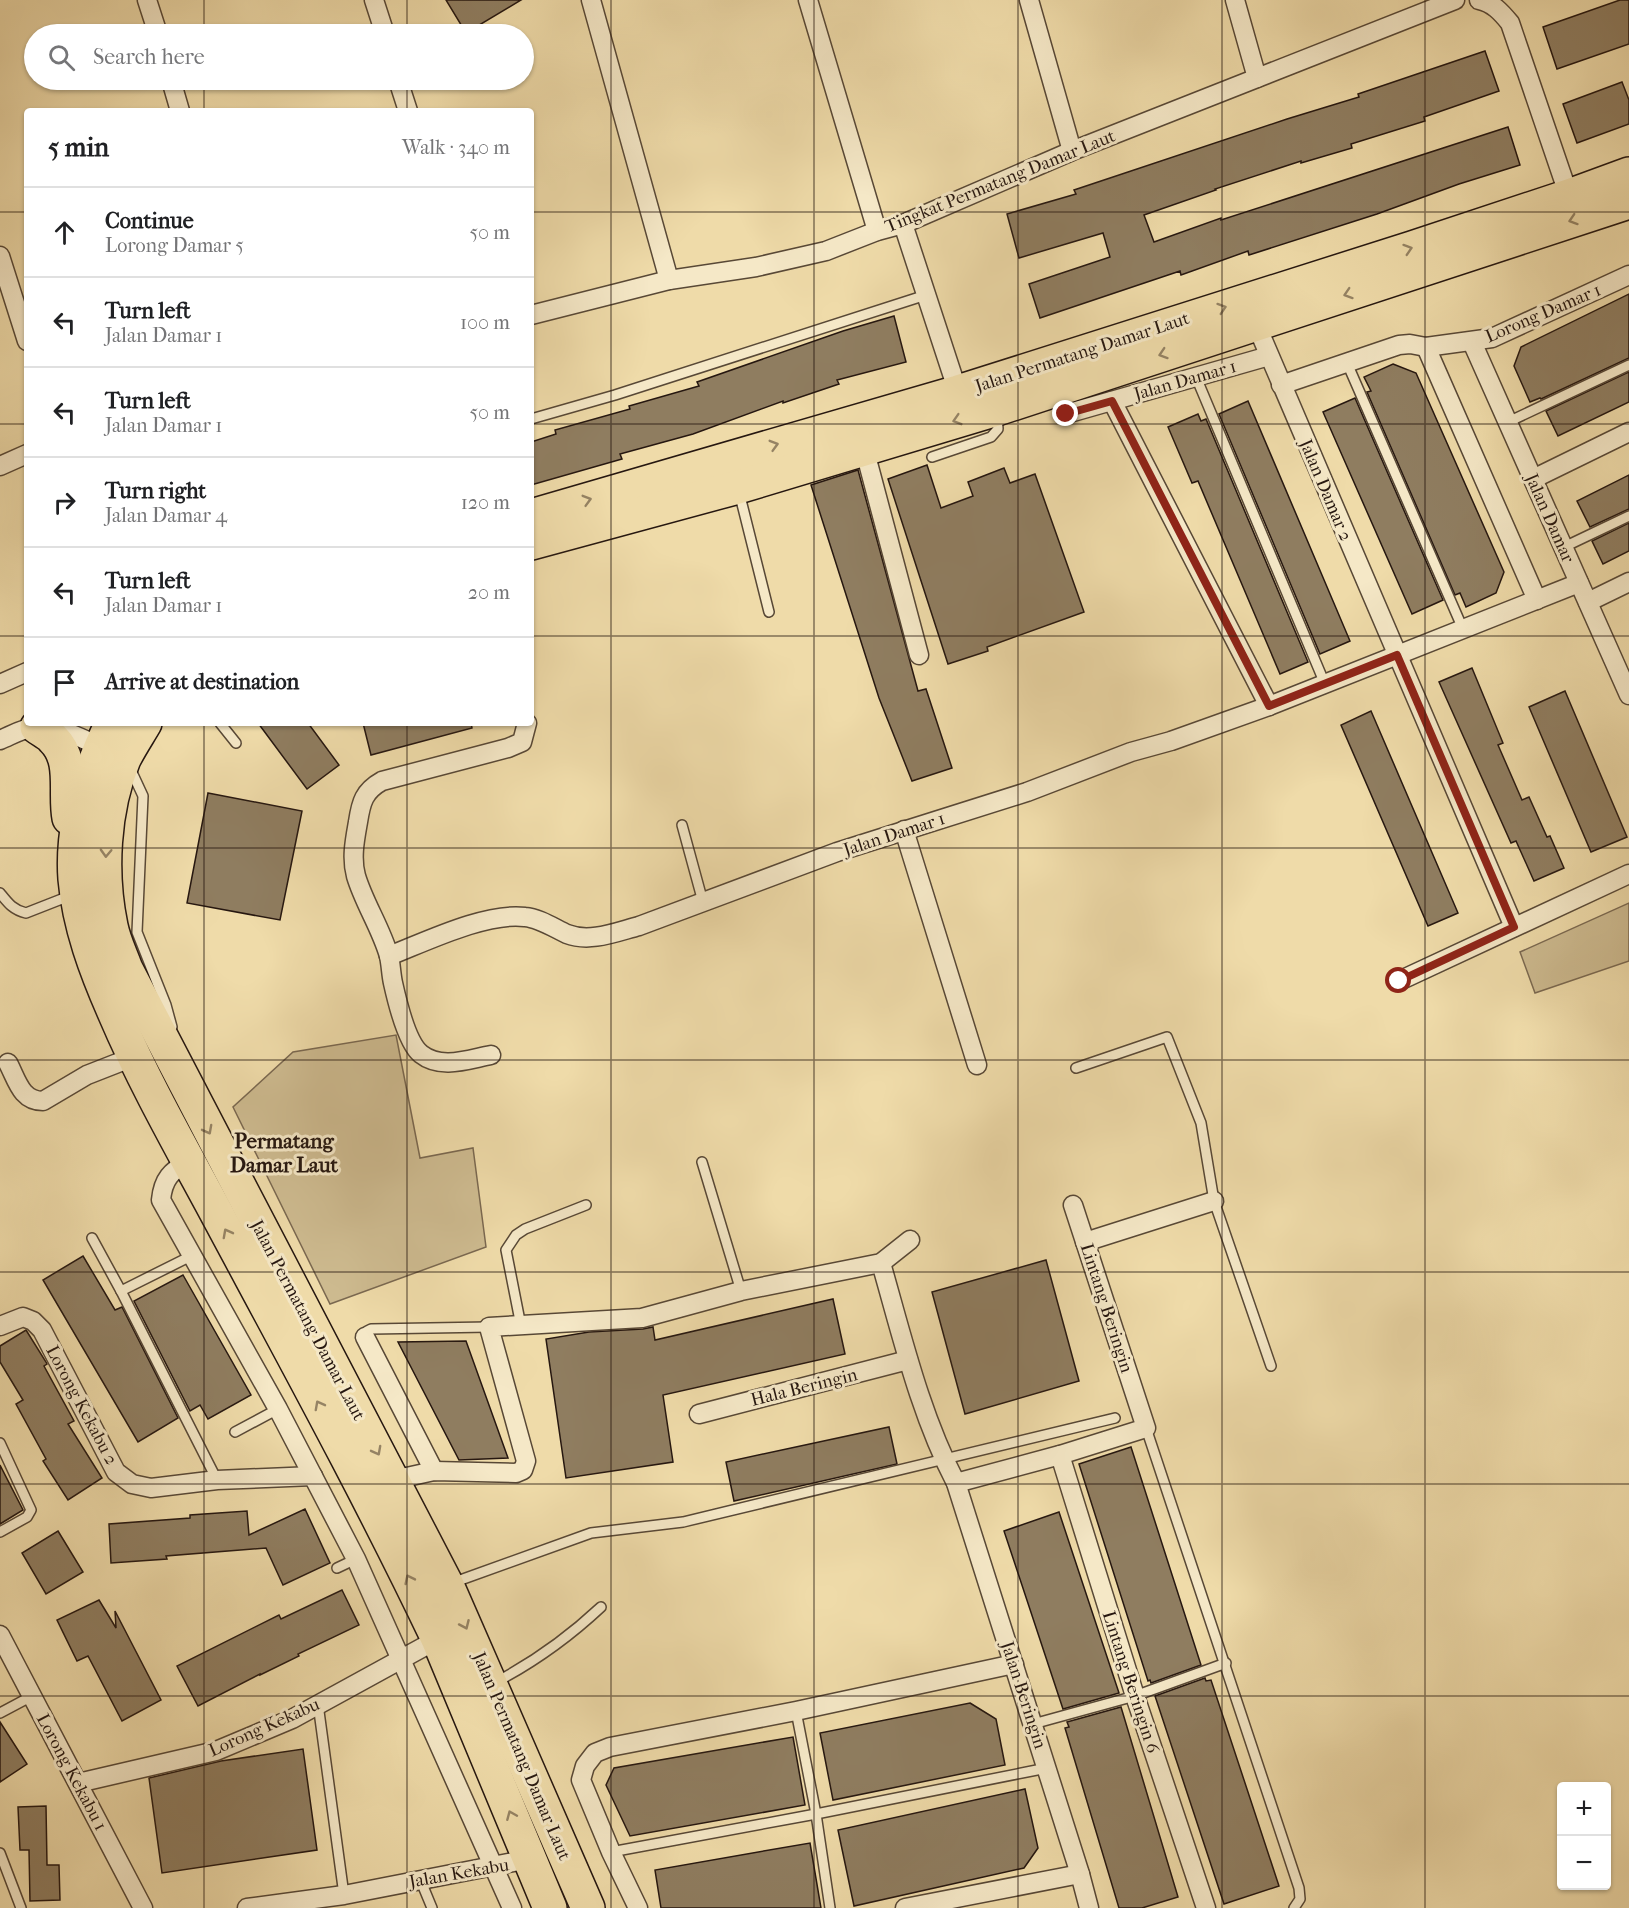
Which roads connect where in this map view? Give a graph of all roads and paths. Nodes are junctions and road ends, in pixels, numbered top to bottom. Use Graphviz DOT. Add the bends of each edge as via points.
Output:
graph roads {
  1 [pos="147,0"];
  2 [pos="374,0"];
  3 [pos="591,0"];
  4 [pos="808,0"];
  5 [pos="1029,0"];
  6 [pos="1235,0"];
  7 [pos="1455,0"];
  8 [pos="1479,0"];
  9 [pos="155,24"];
  10 [pos="382,24"];
  11 [pos="1257,78"];
  12 [pos="174,90"];
  13 [pos="401,90"];
  14 [pos="179,108"];
  15 [pos="407,108"];
  16 [pos="1072,151"];
  17 [pos="1569,196"];
  18 [pos="1628,197"];
  19 [pos="903,224"];
  20 [pos="878,231"];
  21 [pos="0,256"];
  22 [pos="1629,275"];
  23 [pos="669,280"];
  24 [pos="926,295"];
  25 [pos="534,314"];
  26 [pos="1256,324"];
  27 [pos="24,332"];
  28 [pos="1472,342"];
  29 [pos="1426,347"];
  30 [pos="1269,356"];
  31 [pos="1347,363"];
  32 [pos="1629,365"];
  33 [pos="1196,377"];
  34 [pos="1281,385"];
  35 [pos="958,392"];
  36 [pos="1112,401"];
  37 [pos="997,409"];
  38 [pos="1066,414"];
  39 [pos="534,418"];
  40 [pos="1508,422"];
  41 [pos="1629,432"];
  42 [pos="864,448"];
  43 [pos="24,455"];
  44 [pos="932,457"];
  45 [pos="0,466"];
  46 [pos="1533,479"];
  47 [pos="738,486"];
  48 [pos="534,515"];
  49 [pos="1629,516"];
  50 [pos="534,542"];
  51 [pos="1564,547"];
  52 [pos="1629,582"];
  53 [pos="1579,583"];
  54 [pos="1536,600"];
  55 [pos="1588,602"];
  56 [pos="769,612"];
  57 [pos="1463,629"];
  58 [pos="919,655"];
  59 [pos="1397,655"];
  60 [pos="24,673"];
  61 [pos="0,684"];
  62 [pos="1325,684"];
  63 [pos="1629,695"];
  64 [pos="1269,706"];
  65 [pos="39,726"];
  66 [pos="44,726"];
  67 [pos="46,726"];
  68 [pos="140,726"];
  69 [pos="222,726"];
  70 [pos="527,726"];
  71 [pos="0,740"];
  72 [pos="113,743"];
  73 [pos="236,743"];
  74 [pos="682,825"];
  75 [pos="904,830"];
  76 [pos="74,840"];
  77 [pos="1629,874"];
  78 [pos="0,893"];
  79 [pos="77,893"];
  80 [pos="703,902"];
  81 [pos="1514,927"];
  82 [pos="389,956"];
  83 [pos="1399,981"];
  84 [pos="491,1055"];
  85 [pos="133,1057"];
  86 [pos="8,1063"];
  87 [pos="978,1065"];
  88 [pos="1076,1068"];
  89 [pos="189,1161"];
  90 [pos="702,1162"];
  91 [pos="1214,1201"];
  92 [pos="586,1205"];
  93 [pos="1073,1205"];
  94 [pos="92,1238"];
  95 [pos="910,1240"];
  96 [pos="1085,1242"];
  97 [pos="193,1255"];
  98 [pos="881,1263"];
  99 [pos="121,1291"];
  100 [pos="741,1291"];
  101 [pos="0,1326"];
  102 [pos="520,1326"];
  103 [pos="489,1327"];
  104 [pos="365,1337"];
  105 [pos="908,1360"];
  106 [pos="1271,1366"];
  107 [pos="278,1409"];
  108 [pos="699,1414"];
  109 [pos="1115,1418"];
  110 [pos="1144,1420"];
  111 [pos="235,1432"];
  112 [pos="0,1443"];
  113 [pos="1060,1455"];
  114 [pos="944,1459"];
  115 [pos="434,1471"];
  116 [pos="313,1476"];
  117 [pos="217,1480"];
  118 [pos="393,1480"];
  119 [pos="956,1483"];
  120 [pos="0,1532"];
  121 [pos="356,1559"];
  122 [pos="338,1568"];
  123 [pos="447,1585"];
  124 [pos="601,1607"];
  125 [pos="0,1635"];
  126 [pos="438,1639"];
  127 [pos="401,1658"];
  128 [pos="1226,1663"];
  129 [pos="1014,1664"];
  130 [pos="492,1684"];
  131 [pos="32,1696"];
  132 [pos="1134,1696"];
  133 [pos="318,1704"];
  134 [pos="796,1711"];
  135 [pos="0,1713"];
  136 [pos="1033,1724"];
  137 [pos="1047,1768"];
  138 [pos="78,1783"];
  139 [pos="816,1814"];
  140 [pos="611,1852"];
  141 [pos="0,1853"];
  142 [pos="529,1859"];
  143 [pos="495,1867"];
  144 [pos="1080,1874"];
  145 [pos="420,1879"];
  146 [pos="346,1901"];
  147 [pos="259,1907"];
  148 [pos="21,1908"];
  149 [pos="144,1908"];
  150 [pos="432,1908"];
  151 [pos="512,1908"];
  152 [pos="550,1908"];
  153 [pos="588,1908"];
  154 [pos="638,1908"];
  155 [pos="830,1908"];
  156 [pos="905,1908"];
  157 [pos="1089,1908"];
  158 [pos="1206,1908"];
  159 [pos="1294,1908"];
  1 -- 9 [label="street"];
  2 -- 10 [label="street"];
  3 -- 23 [label="street"];
  4 -- 20 [label="street"];
  5 -- 16 [label="street"];
  6 -- 11 [label="street"];
  7 -- 11 [label="street, Tingkat Permatang Damar Laut"];
  8 -- 17 [label="street" via="1500,10 1510,23"];
  11 -- 16 [label="street, Tingkat Permatang Damar Laut"];
  12 -- 14 [label="street"];
  13 -- 15 [label="street"];
  16 -- 19 [label="street, Tingkat Permatang Damar Laut"];
  17 -- 18 [label="highway, Jalan Permatang Damar Laut"];
  35 -- 17 [label="highway, Jalan Permatang Damar Laut, one-way"];
  18 -- 26 [label="highway, Jalan Permatang Damar Laut, one-way"];
  19 -- 20 [label="street, Tingkat Permatang Damar Laut"];
  19 -- 24 [label="street"];
  20 -- 23 [label="street, Tingkat Permatang Damar Laut" via="826,251 756,267"];
  21 -- 27 [label="street"];
  22 -- 28 [label="street, Lorong Damar 1" via="1492,338"];
  23 -- 25 [label="street, Tingkat Permatang Damar Laut"];
  24 -- 35 [label="street"];
  24 -- 39 [label="lane"];
  26 -- 30 [label="street, Jalan Damar 2"];
  26 -- 37 [label="highway, Jalan Permatang Damar Laut, one-way"];
  28 -- 29 [label="street, Lorong Damar 1"];
  28 -- 40 [label="street, Jalan Damar"];
  29 -- 31 [label="street, Lorong Damar 1" via="1399,345"];
  29 -- 54 [label="street"];
  30 -- 33 [label="street, Jalan Damar 1"];
  30 -- 34 [label="street, Jalan Damar 2"];
  31 -- 34 [label="street, Lorong Damar 1"];
  31 -- 57 [label="lane"];
  32 -- 40 [label="lane"];
  33 -- 36 [label="street, Jalan Damar 1"];
  33 -- 62 [label="lane"];
  34 -- 59 [label="street, Jalan Damar 2"];
  48 -- 35 [label="highway, Jalan Permatang Damar Laut, one-way"];
  36 -- 38 [label="street, Jalan Damar 1"];
  36 -- 64 [label="street"];
  37 -- 42 [label="highway, Jalan Permatang Damar Laut, one-way"];
  37 -- 44 [label="lane" via="998,429 991,437"];
  40 -- 46 [label="street, Jalan Damar"];
  41 -- 46 [label="street"];
  42 -- 47 [label="highway, Jalan Permatang Damar Laut"];
  42 -- 58 [label="street"];
  43 -- 45 [label="street"];
  46 -- 51 [label="street, Jalan Damar"];
  47 -- 50 [label="highway, Jalan Permatang Damar Laut"];
  47 -- 56 [label="lane"];
  49 -- 51 [label="lane"];
  51 -- 53 [label="street, Jalan Damar"];
  52 -- 55 [label="street"];
  53 -- 54 [label="street, Jalan Damar 1"];
  53 -- 55 [label="street, Jalan Damar"];
  54 -- 57 [label="street, Jalan Damar 1"];
  55 -- 63 [label="street, Jalan Damar" via="1620,666"];
  57 -- 59 [label="street, Jalan Damar 1"];
  59 -- 62 [label="street, Jalan Damar 1"];
  59 -- 81 [label="street"];
  60 -- 61 [label="street"];
  62 -- 64 [label="street, Jalan Damar 1"];
  64 -- 75 [label="street, Jalan Damar 1" via="1027,792"];
  65 -- 71 [label="street"];
  66 -- 76 [label="highway" via="62,752"];
  67 -- 72 [label="street"];
  68 -- 72 [label="highway, Jalan Permatang Damar Laut"];
  69 -- 73 [label="lane"];
  70 -- 82 [label="street" via="522,742 382,781 364,797 354,850 356,874"];
  72 -- 76 [label="highway, Jalan Permatang Damar Laut" via="87,789"];
  72 -- 118 [label="highway, Jalan Permatang Damar Laut, one-way" via="105,888 111,928 126,969"];
  74 -- 80 [label="lane"];
  75 -- 80 [label="street, Jalan Damar 1"];
  75 -- 87 [label="street"];
  76 -- 79 [label="highway, Jalan Permatang Damar Laut"];
  77 -- 81 [label="street"];
  78 -- 79 [label="lane" via="9,905 26,913"];
  79 -- 85 [label="highway, Jalan Permatang Damar Laut" via="89,948"];
  80 -- 82 [label="street, Jalan Damar 1" via="639,926 585,938 526,917 509,916 480,922"];
  81 -- 83 [label="street"];
  82 -- 84 [label="street" via="411,1044 420,1054 445,1063"];
  85 -- 86 [label="street" via="87,1075 44,1101 28,1098 22,1092"];
  85 -- 89 [label="highway, Jalan Permatang Damar Laut"];
  88 -- 91 [label="lane" via="1167,1037 1201,1123"];
  89 -- 97 [label="street" via="166,1179 161,1200"];
  126 -- 89 [label="highway, Jalan Permatang Damar Laut, one-way" via="366,1493"];
  90 -- 100 [label="lane"];
  91 -- 96 [label="street"];
  91 -- 106 [label="lane"];
  92 -- 102 [label="lane" via="525,1229 506,1250"];
  93 -- 96 [label="street, Lintang Beringin"];
  94 -- 99 [label="lane"];
  95 -- 98 [label="street"];
  96 -- 110 [label="street, Lintang Beringin"];
  97 -- 99 [label="lane"];
  97 -- 107 [label="street"];
  98 -- 100 [label="street"];
  98 -- 105 [label="street, Jalan Beringin"];
  99 -- 117 [label="lane"];
  100 -- 102 [label="street" via="642,1318"];
  101 -- 117 [label="street, Lorong Kekabu 2" via="23,1317 42,1330 116,1472 132,1484 151,1488"];
  102 -- 103 [label="street"];
  103 -- 104 [label="lane" via="371,1329"];
  103 -- 115 [label="street" via="525,1461 523,1470"];
  104 -- 115 [label="street"];
  105 -- 108 [label="street, Hala Beringin"];
  105 -- 114 [label="street, Jalan Beringin"];
  107 -- 111 [label="lane"];
  107 -- 116 [label="street"];
  109 -- 114 [label="lane"];
  110 -- 113 [label="street"];
  110 -- 128 [label="lane"];
  112 -- 120 [label="lane" via="31,1510 27,1517"];
  113 -- 119 [label="street"];
  113 -- 132 [label="street, Lintang Beringin 6"];
  114 -- 119 [label="street, Jalan Beringin"];
  114 -- 123 [label="lane" via="683,1522 591,1533"];
  115 -- 118 [label="street"];
  116 -- 117 [label="street, Lorong Kekabu 2"];
  116 -- 121 [label="street"];
  118 -- 123 [label="highway, Jalan Permatang Damar Laut"];
  119 -- 129 [label="street, Jalan Beringin"];
  121 -- 122 [label="lane"];
  121 -- 127 [label="street"];
  123 -- 130 [label="highway, Jalan Permatang Damar Laut, one-way"];
  124 -- 130 [label="lane" via="577,1629 513,1674"];
  125 -- 131 [label="street, Lorong Kekabu 1"];
  126 -- 127 [label="street, Lorong Kekabu"];
  142 -- 126 [label="highway, Jalan Permatang Damar Laut, one-way"];
  127 -- 133 [label="street, Lorong Kekabu"];
  127 -- 143 [label="street"];
  128 -- 132 [label="lane"];
  128 -- 159 [label="lane" via="1299,1888 1300,1899"];
  129 -- 134 [label="street"];
  129 -- 136 [label="street, Jalan Beringin"];
  130 -- 153 [label="highway, Jalan Permatang Damar Laut"];
  131 -- 135 [label="lane"];
  131 -- 138 [label="street, Lorong Kekabu 1"];
  132 -- 136 [label="lane"];
  132 -- 158 [label="street, Lintang Beringin 6"];
  133 -- 138 [label="street, Lorong Kekabu" via="216,1751"];
  133 -- 146 [label="lane"];
  134 -- 139 [label="lane"];
  134 -- 140 [label="street" via="595,1753 585,1766 582,1780"];
  136 -- 137 [label="street, Jalan Beringin"];
  137 -- 139 [label="lane"];
  137 -- 144 [label="street, Jalan Beringin"];
  138 -- 149 [label="street, Lorong Kekabu 1"];
  139 -- 140 [label="lane"];
  139 -- 155 [label="lane"];
  140 -- 154 [label="street"];
  141 -- 148 [label="lane"];
  142 -- 143 [label="street, Jalan Kekabu"];
  142 -- 152 [label="highway, Jalan Permatang Damar Laut"];
  143 -- 145 [label="street, Jalan Kekabu"];
  143 -- 151 [label="street"];
  144 -- 156 [label="street"];
  144 -- 157 [label="street, Jalan Beringin"];
  145 -- 146 [label="street, Jalan Kekabu"];
  145 -- 150 [label="lane"];
  146 -- 147 [label="street, Jalan Kekabu"];
}
